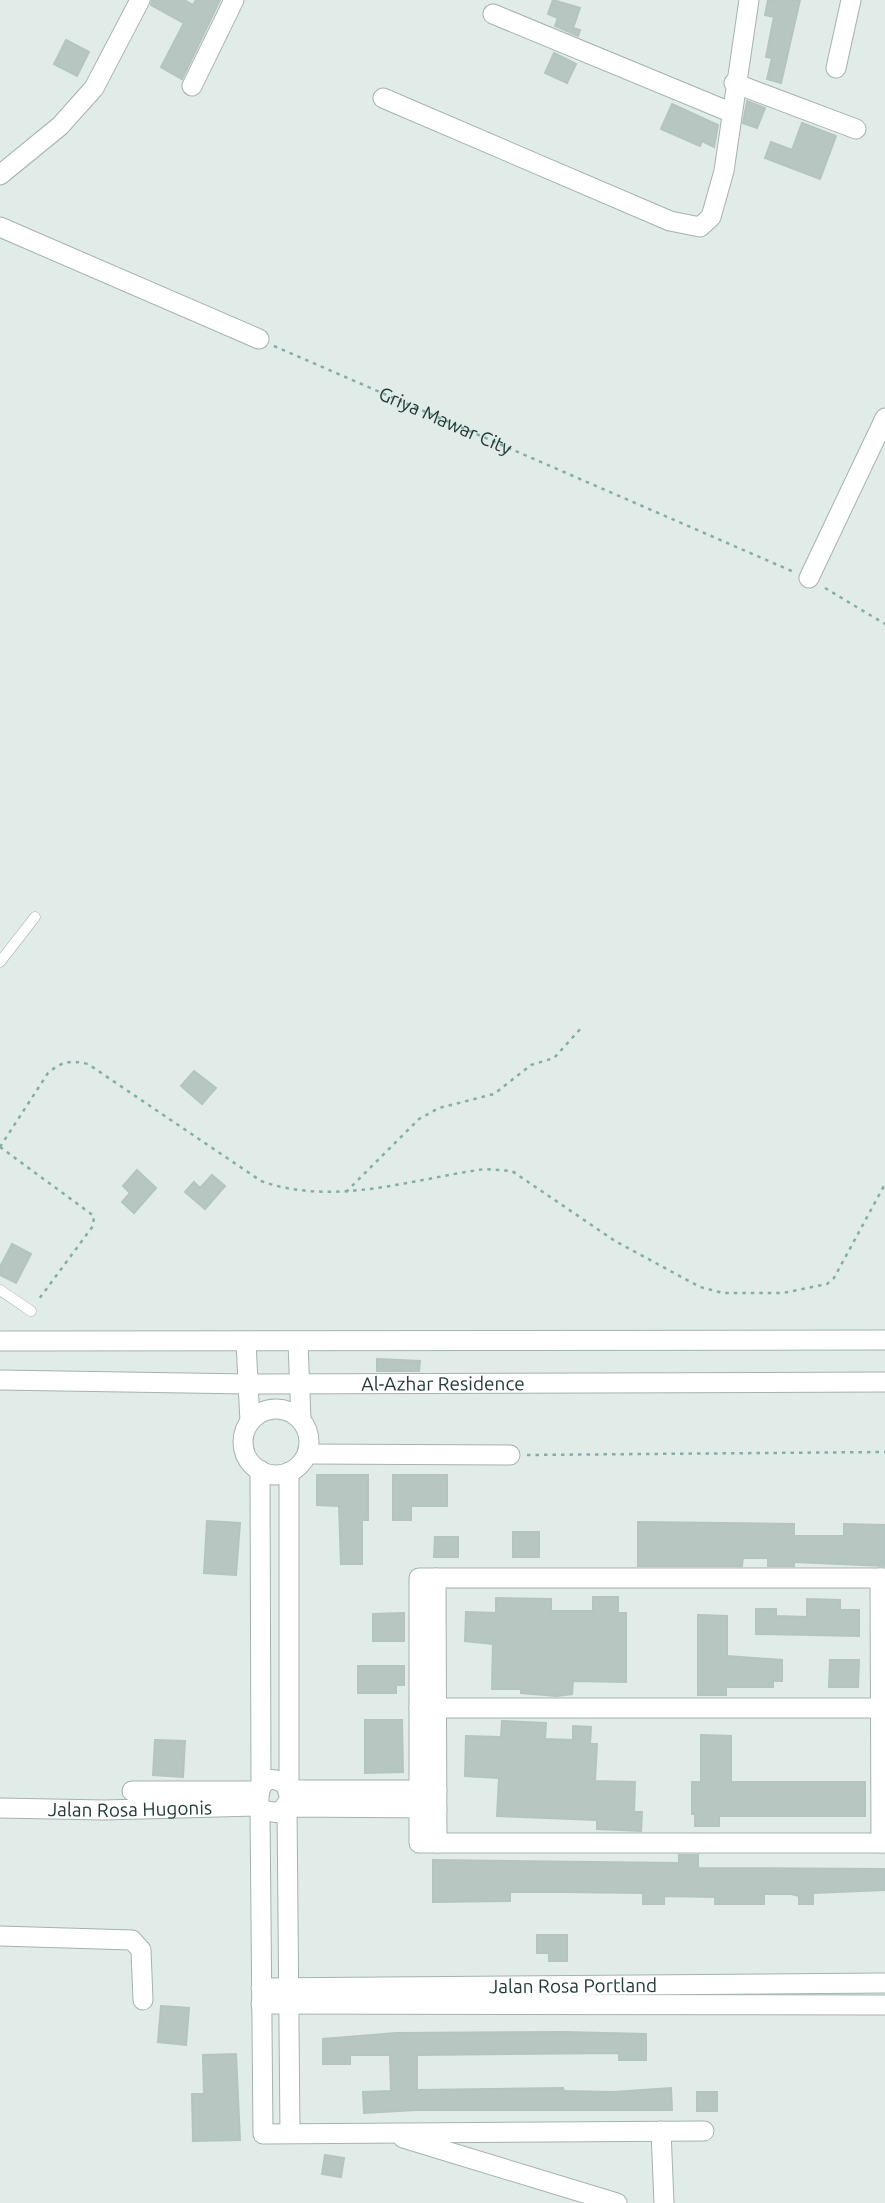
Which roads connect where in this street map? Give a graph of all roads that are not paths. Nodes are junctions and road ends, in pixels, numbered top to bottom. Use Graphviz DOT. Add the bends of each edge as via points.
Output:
graph roads {
  1 [pos="140,0"];
  2 [pos="234,0"];
  3 [pos="749,0"];
  4 [pos="851,0"];
  5 [pos="493,13"];
  6 [pos="836,68"];
  7 [pos="734,83"];
  8 [pos="192,86"];
  9 [pos="383,98"];
  10 [pos="730,112"];
  11 [pos="856,129"];
  12 [pos="0,175"];
  13 [pos="0,227"];
  14 [pos="259,340"];
  15 [pos="885,418"];
  16 [pos="809,578"];
  17 [pos="35,917"];
  18 [pos="0,962"];
  19 [pos="0,1290"];
  20 [pos="31,1311"];
  21 [pos="885,1340"];
  22 [pos="0,1341"];
  23 [pos="246,1342"];
  24 [pos="298,1342"];
  25 [pos="0,1380"];
  26 [pos="885,1382"];
  27 [pos="300,1383"];
  28 [pos="248,1384"];
  29 [pos="301,1420"];
  30 [pos="250,1422"];
  31 [pos="307,1454"];
  32 [pos="510,1455"];
  33 [pos="260,1470"];
  34 [pos="289,1472"];
  35 [pos="260,1525"];
  36 [pos="289,1525"];
  37 [pos="883,1578"];
  38 [pos="428,1708"];
  39 [pos="883,1708"];
  40 [pos="132,1791"];
  41 [pos="260,1798"];
  42 [pos="288,1799"];
  43 [pos="428,1799"];
  44 [pos="0,1808"];
  45 [pos="883,1843"];
  46 [pos="0,1936"];
  47 [pos="885,1983"];
  48 [pos="261,1996"];
  49 [pos="289,1996"];
  50 [pos="143,2000"];
  51 [pos="885,2005"];
  52 [pos="705,2130"];
  53 [pos="661,2131"];
  54 [pos="290,2133"];
  55 [pos="385,2133"];
  56 [pos="617,2203"];
  57 [pos="664,2203"];
  1 -- 12 [label="street" via="94,88 60,126"];
  2 -- 8 [label="street"];
  3 -- 7 [label="street"];
  4 -- 6 [label="street"];
  5 -- 10 [label="street"];
  7 -- 10 [label="street"];
  7 -- 11 [label="street"];
  9 -- 10 [label="street" via="693,227 704,226 711,217 724,171"];
  13 -- 14 [label="street"];
  15 -- 16 [label="street"];
  17 -- 18 [label="lane"];
  19 -- 20 [label="lane"];
  21 -- 24 [label="street"];
  22 -- 23 [label="street"];
  23 -- 24 [label="street"];
  23 -- 28 [label="street"];
  24 -- 27 [label="street"];
  25 -- 28 [label="street, Al-Azhar Residence"];
  26 -- 27 [label="street, Al-Azhar Residence"];
  27 -- 28 [label="street, Al-Azhar Residence"];
  27 -- 29 [label="street"];
  28 -- 30 [label="street"];
  29 -- 30 [label="street" via="275,1409"];
  29 -- 31 [label="street" via="309,1436"];
  30 -- 33 [label="street" via="244,1453"];
  31 -- 32 [label="street"];
  31 -- 34 [label="street" via="301,1465"];
  33 -- 34 [label="street" via="274,1475"];
  33 -- 35 [label="street"];
  34 -- 36 [label="street"];
  35 -- 36 [label="street"];
  35 -- 41 [label="street"];
  36 -- 42 [label="street"];
  37 -- 38 [label="street" via="419,1578"];
  37 -- 39 [label="street"];
  38 -- 39 [label="street"];
  38 -- 43 [label="street"];
  39 -- 45 [label="street"];
  40 -- 41 [label="street, Jalan Rosa Hugonis"];
  41 -- 42 [label="street" via="280,1813"];
  41 -- 42 [label="street" via="276,1781"];
  41 -- 44 [label="street, Jalan Rosa Hugonis" via="104,1810"];
  41 -- 48 [label="street"];
  42 -- 43 [label="street"];
  42 -- 49 [label="street"];
  43 -- 45 [label="street" via="419,1843"];
  46 -- 50 [label="street" via="132,1940 141,1950"];
  47 -- 49 [label="street, Jalan Rosa Portland"];
  48 -- 49 [label="street, Jalan Rosa Portland"];
  48 -- 54 [label="street" via="263,2134"];
  49 -- 51 [label="street, Jalan Rosa Portland"];
  49 -- 54 [label="street"];
  52 -- 53 [label="street"];
  53 -- 55 [label="street"];
  53 -- 57 [label="street"];
  54 -- 55 [label="street"];
  55 -- 56 [label="street"];
}
